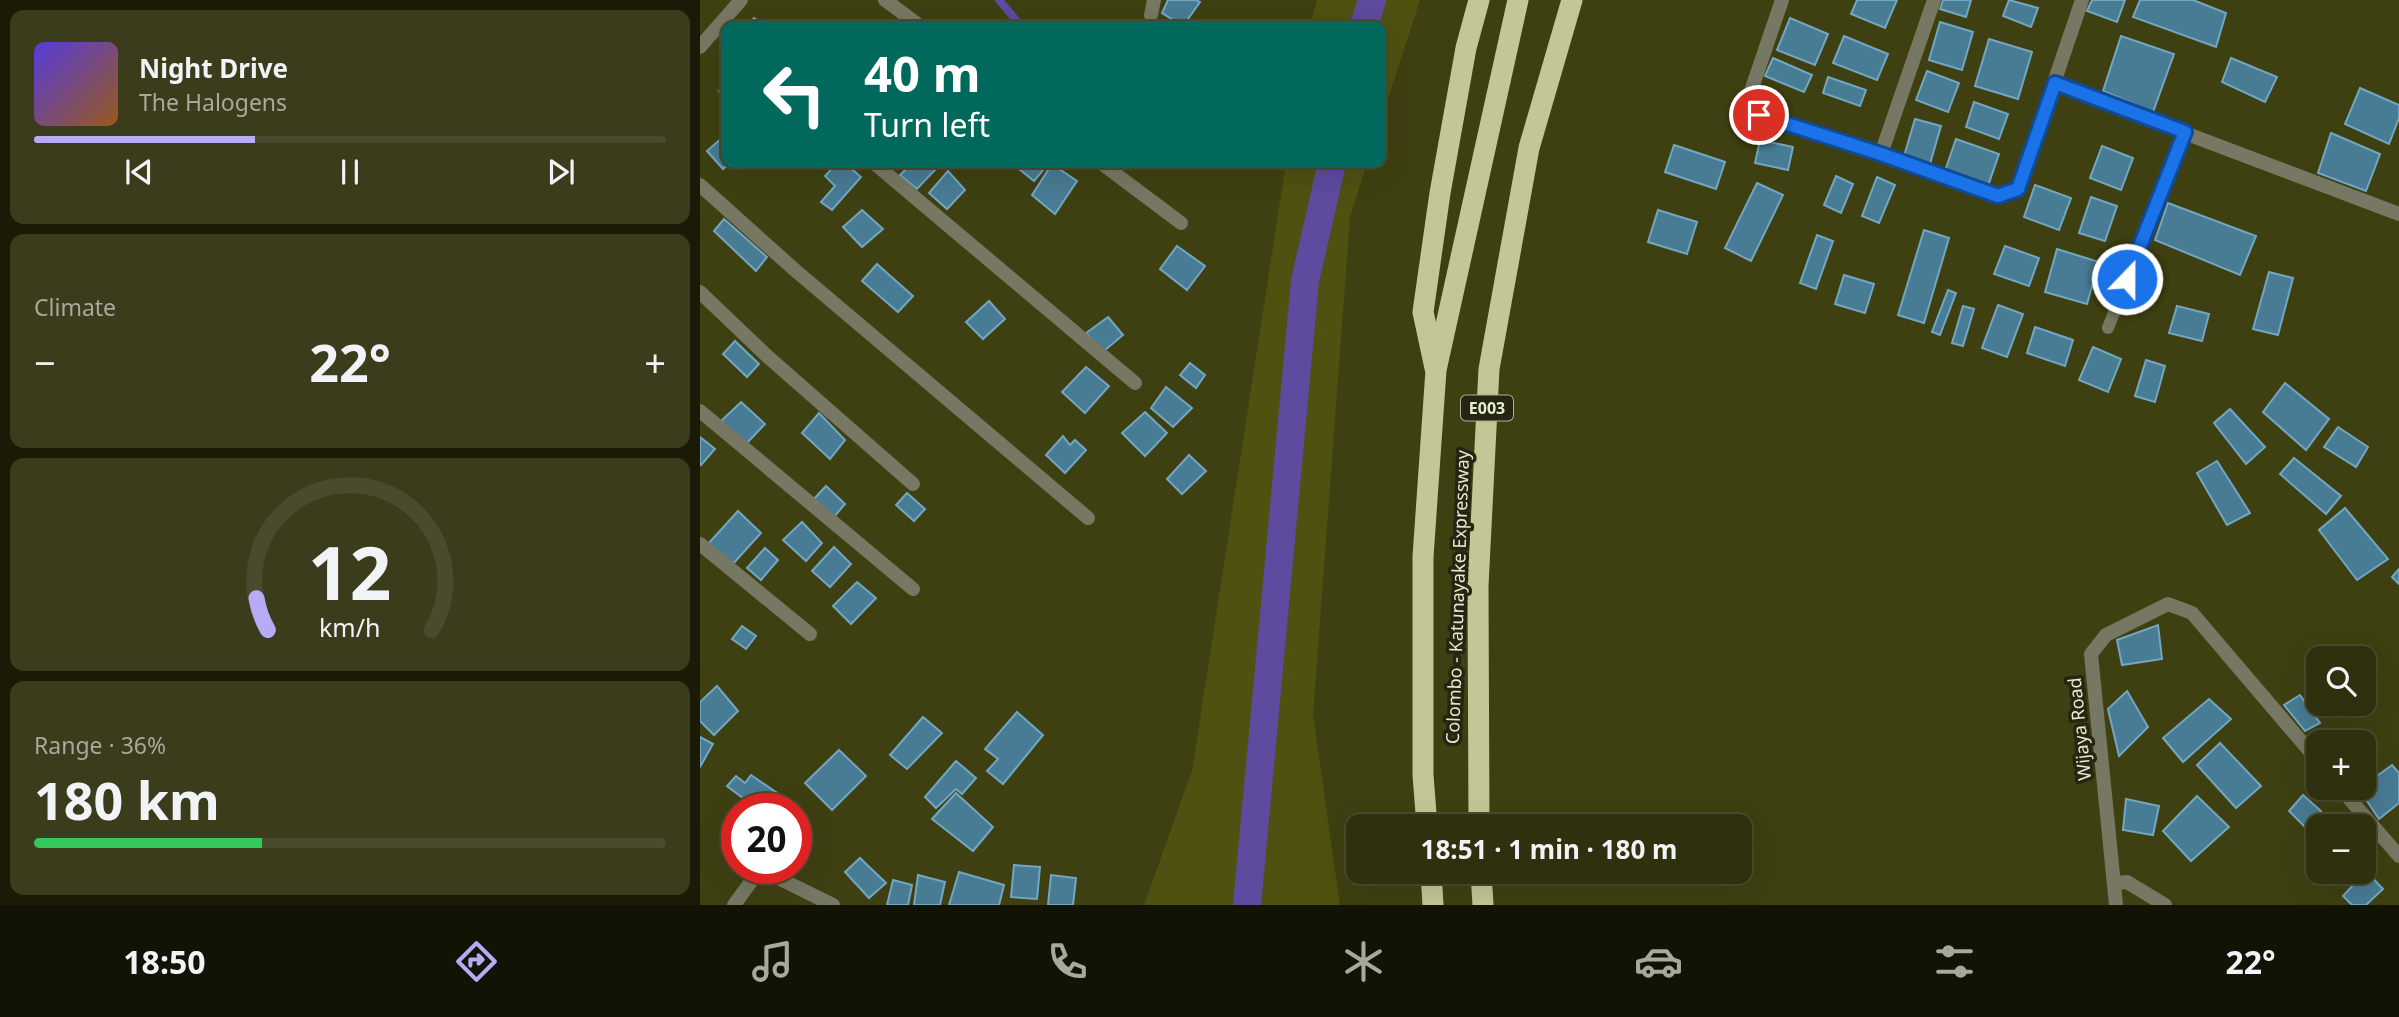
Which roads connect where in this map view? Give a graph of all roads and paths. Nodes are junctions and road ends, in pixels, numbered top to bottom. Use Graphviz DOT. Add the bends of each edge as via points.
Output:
graph roads {
  1 [pos="741,0"];
  2 [pos="885,0"];
  3 [pos="1154,0"];
  4 [pos="1479,0"];
  5 [pos="1518,0"];
  6 [pos="1572,0"];
  7 [pos="1782,0"];
  8 [pos="1934,0"];
  9 [pos="2082,0"];
  10 [pos="1151,15"];
  11 [pos="729,21"];
  12 [pos="913,21"];
  13 [pos="721,34"];
  14 [pos="700,47"];
  15 [pos="2055,83"];
  16 [pos="2185,132"];
  17 [pos="1881,154"];
  18 [pos="880,168"];
  19 [pos="1108,168"];
  20 [pos="700,185"];
  21 [pos="2399,214"];
  22 [pos="1181,223"];
  23 [pos="700,292"];
  24 [pos="2108,328"];
  25 [pos="1436,370"];
  26 [pos="1135,383"];
  27 [pos="700,411"];
  28 [pos="913,484"];
  29 [pos="1088,518"];
  30 [pos="700,544"];
  31 [pos="913,589"];
  32 [pos="810,634"];
  33 [pos="2306,747"];
  34 [pos="2350,800"];
  35 [pos="1426,814"];
  36 [pos="1479,814"];
  37 [pos="2399,856"];
  38 [pos="2116,883"];
  39 [pos="1432,884"];
  40 [pos="1482,884"];
  41 [pos="734,905"];
  42 [pos="833,905"];
  43 [pos="1433,905"];
  44 [pos="1483,905"];
  45 [pos="2116,905"];
  46 [pos="2165,905"];
  1 -- 11 [label="street"];
  2 -- 12 [label="street"];
  3 -- 10 [label="street"];
  4 -- 25 [label="highway" via="1466,48 1423,312"];
  5 -- 25 [label="highway, Colombo - Katunayake Expressway"];
  6 -- 36 [label="highway, Colombo - Katunayake Expressway / E003" via="1529,148 1489,369 1478,586"];
  7 -- 17 [label="street" via="1749,94 1759,115"];
  8 -- 17 [label="street"];
  9 -- 15 [label="street"];
  13 -- 14 [label="street"];
  15 -- 16 [label="street"];
  15 -- 17 [label="street" via="2018,189 1998,196"];
  16 -- 21 [label="street"];
  16 -- 24 [label="lane"];
  18 -- 26 [label="street"];
  19 -- 22 [label="street"];
  20 -- 29 [label="street"];
  23 -- 28 [label="street"];
  25 -- 35 [label="highway, Colombo - Katunayake Expressway" via="1423,557"];
  27 -- 31 [label="street"];
  30 -- 32 [label="street"];
  33 -- 38 [label="street, Wijaya Road" via="2192,612 2168,604 2106,635 2091,654"];
  34 -- 37 [label="street"];
  38 -- 45 [label="street, Wijaya Road"];
  38 -- 46 [label="street" via="2127,882"];
  39 -- 43 [label="highway"];
  40 -- 44 [label="highway"];
  41 -- 42 [label="street" via="760,869"];
}
